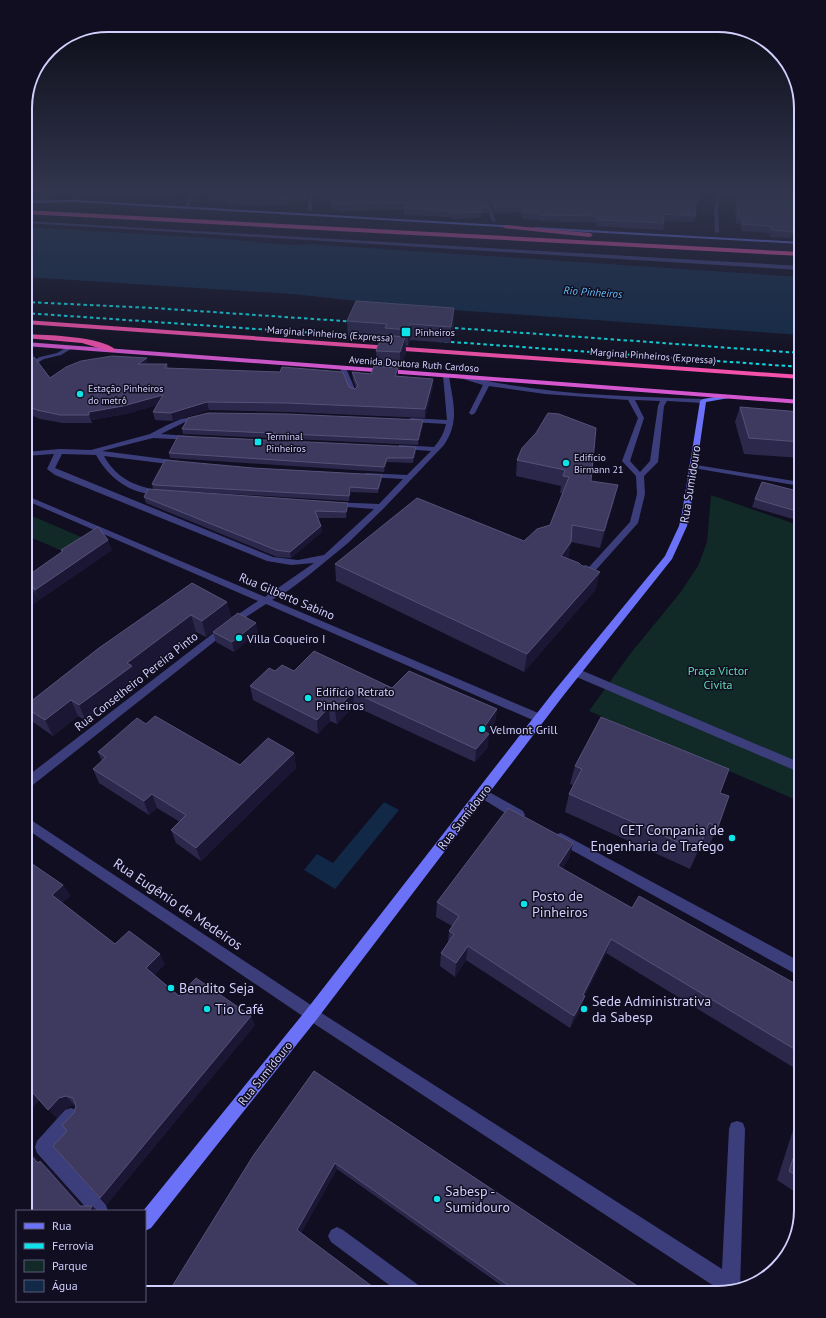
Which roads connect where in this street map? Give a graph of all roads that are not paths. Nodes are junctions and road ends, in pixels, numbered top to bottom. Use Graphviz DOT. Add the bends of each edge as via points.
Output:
graph roads {
  1 [pos="531,252"];
  2 [pos="748,252"];
  3 [pos="760,252"];
  4 [pos="775,253"];
  5 [pos="794,254"];
  6 [pos="794,268"];
  7 [pos="32,322"];
  8 [pos="32,337"];
  9 [pos="32,344"];
  10 [pos="71,347"];
  11 [pos="112,350"];
  12 [pos="32,364"];
  13 [pos="344,368"];
  14 [pos="446,376"];
  15 [pos="462,377"];
  16 [pos="794,377"];
  17 [pos="486,385"];
  18 [pos="354,394"];
  19 [pos="727,397"];
  20 [pos="630,398"];
  21 [pos="665,399"];
  22 [pos="703,401"];
  23 [pos="794,402"];
  24 [pos="472,412"];
  25 [pos="209,414"];
  26 [pos="404,419"];
  27 [pos="451,422"];
  28 [pos="153,436"];
  29 [pos="201,438"];
  30 [pos="398,447"];
  31 [pos="436,449"];
  32 [pos="60,451"];
  33 [pos="88,452"];
  34 [pos="32,453"];
  35 [pos="99,454"];
  36 [pos="184,463"];
  37 [pos="693,466"];
  38 [pos="363,474"];
  39 [pos="410,476"];
  40 [pos="640,476"];
  41 [pos="794,483"];
  42 [pos="171,494"];
  43 [pos="32,500"];
  44 [pos="325,504"];
  45 [pos="380,507"];
  46 [pos="326,558"];
  47 [pos="582,580"];
  48 [pos="265,601"];
  49 [pos="576,672"];
  50 [pos="539,718"];
  51 [pos="794,765"];
  52 [pos="32,779"];
  53 [pos="482,793"];
  54 [pos="528,820"];
  55 [pos="32,826"];
  56 [pos="549,831"];
  57 [pos="794,966"];
  58 [pos="312,1014"];
  59 [pos="74,1114"];
  60 [pos="737,1129"];
  61 [pos="99,1210"];
  62 [pos="146,1221"];
  63 [pos="337,1236"];
  64 [pos="727,1285"];
  65 [pos="730,1285"];
  66 [pos="405,1286"];
  1 -- 6 [label="street"];
  2 -- 4 [label="highway"];
  3 -- 4 [label="highway"];
  4 -- 5 [label="highway"];
  7 -- 16 [label="highway, Marginal Pinheiros (Expressa)"];
  8 -- 11 [label="highway" via="87,343"];
  9 -- 10 [label="highway, Avenida Doutora Ruth Cardoso"];
  10 -- 11 [label="highway, Avenida Doutora Ruth Cardoso"];
  10 -- 12 [label="street"];
  11 -- 13 [label="highway, Avenida Doutora Ruth Cardoso"];
  13 -- 14 [label="highway, Avenida Doutora Ruth Cardoso"];
  13 -- 18 [label="street"];
  14 -- 15 [label="highway, Avenida Doutora Ruth Cardoso"];
  14 -- 27 [label="street"];
  15 -- 17 [label="street"];
  15 -- 19 [label="highway, Avenida Doutora Ruth Cardoso"];
  17 -- 20 [label="street"];
  17 -- 24 [label="street"];
  19 -- 22 [label="main road"];
  19 -- 23 [label="highway, Avenida Doutora Ruth Cardoso"];
  20 -- 21 [label="street"];
  20 -- 40 [label="street" via="641,418 626,461"];
  21 -- 22 [label="street"];
  21 -- 40 [label="street" via="661,406 654,462"];
  22 -- 37 [label="main road, Rua Sumidouro"];
  25 -- 28 [label="street" via="183,420"];
  26 -- 27 [label="street"];
  27 -- 31 [label="street, Rua Conselheiro Pereira Pinto"];
  28 -- 29 [label="street"];
  28 -- 33 [label="street"];
  30 -- 31 [label="street"];
  31 -- 39 [label="street, Rua Conselheiro Pereira Pinto"];
  32 -- 33 [label="street"];
  32 -- 34 [label="street"];
  32 -- 46 [label="street" via="51,469 58,473 270,559 297,563"];
  33 -- 35 [label="street"];
  35 -- 36 [label="street"];
  35 -- 42 [label="street" via="116,477 139,489"];
  37 -- 41 [label="street"];
  37 -- 49 [label="main road, Rua Sumidouro" via="683,526 669,557"];
  38 -- 39 [label="street"];
  39 -- 45 [label="street, Rua Conselheiro Pereira Pinto"];
  40 -- 47 [label="street" via="641,494 634,523"];
  43 -- 48 [label="street, Rua Gilberto Sabino"];
  44 -- 45 [label="street"];
  45 -- 46 [label="street, Rua Conselheiro Pereira Pinto"];
  46 -- 48 [label="street, Rua Conselheiro Pereira Pinto"];
  48 -- 50 [label="street, Rua Gilberto Sabino"];
  48 -- 52 [label="street, Rua Conselheiro Pereira Pinto" via="240,616"];
  49 -- 50 [label="main road, Rua Sumidouro"];
  49 -- 51 [label="street"];
  50 -- 53 [label="main road, Rua Sumidouro"];
  53 -- 54 [label="street"];
  53 -- 58 [label="main road, Rua Sumidouro"];
  55 -- 58 [label="street, Rua Eugênio de Medeiros"];
  56 -- 57 [label="street"];
  58 -- 62 [label="main road, Rua Sumidouro"];
  58 -- 64 [label="street, Rua Eugênio de Medeiros"];
  59 -- 61 [label="street" via="43,1147"];
  60 -- 65 [label="street"];
  63 -- 66 [label="street"];
}
